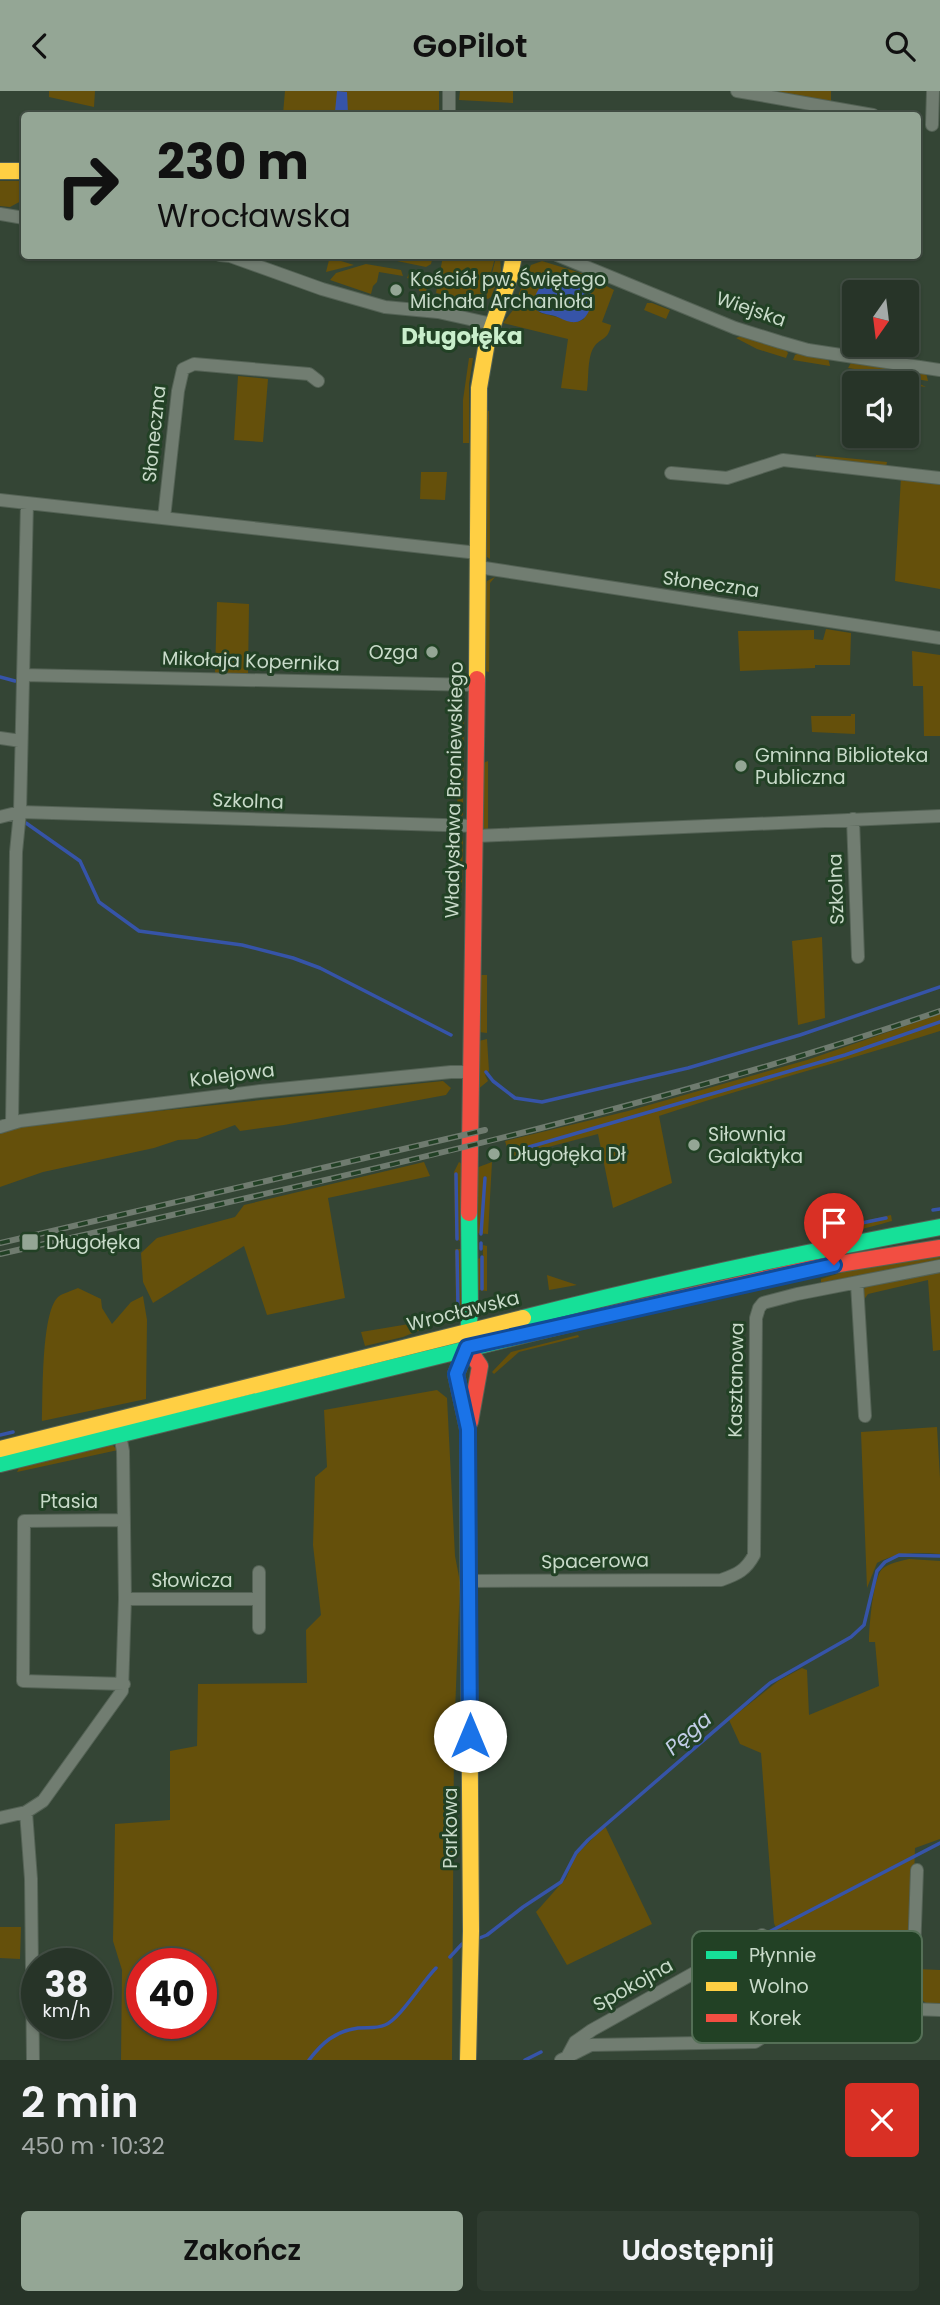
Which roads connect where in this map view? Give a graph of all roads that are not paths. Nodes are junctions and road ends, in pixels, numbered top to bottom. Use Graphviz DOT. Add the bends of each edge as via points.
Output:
graph roads {
  1 [pos="449,91"];
  2 [pos="737,91"];
  3 [pos="933,91"];
  4 [pos="449,112"];
  5 [pos="856,112"];
  6 [pos="936,125"];
  7 [pos="0,171"];
  8 [pos="21,171"];
  9 [pos="0,213"];
  10 [pos="21,218"];
  11 [pos="236,259"];
  12 [pos="514,259"];
  13 [pos="567,259"];
  14 [pos="492,324"];
  15 [pos="940,370"];
  16 [pos="318,381"];
  17 [pos="671,473"];
  18 [pos="940,478"];
  19 [pos="0,500"];
  20 [pos="27,503"];
  21 [pos="164,518"];
  22 [pos="478,560"];
  23 [pos="940,638"];
  24 [pos="23,675"];
  25 [pos="477,685"];
  26 [pos="0,738"];
  27 [pos="21,741"];
  28 [pos="20,812"];
  29 [pos="940,816"];
  30 [pos="0,817"];
  31 [pos="853,819"];
  32 [pos="476,831"];
  33 [pos="858,957"];
  34 [pos="470,1072"];
  35 [pos="6,1125"];
  36 [pos="940,1227"];
  37 [pos="940,1248"];
  38 [pos="940,1266"];
  39 [pos="857,1284"];
  40 [pos="468,1331"];
  41 [pos="467,1347"];
  42 [pos="865,1416"];
  43 [pos="468,1429"];
  44 [pos="120,1435"];
  45 [pos="0,1448"];
  46 [pos="0,1464"];
  47 [pos="124,1520"];
  48 [pos="259,1572"];
  49 [pos="721,1580"];
  50 [pos="469,1581"];
  51 [pos="125,1599"];
  52 [pos="259,1599"];
  53 [pos="259,1628"];
  54 [pos="124,1684"];
  55 [pos="26,1812"];
  56 [pos="0,1818"];
  57 [pos="918,1870"];
  58 [pos="915,1931"];
  59 [pos="692,1974"];
  60 [pos="922,2009"];
  61 [pos="940,2010"];
  62 [pos="700,2043"];
  63 [pos="564,2058"];
  64 [pos="33,2060"];
  65 [pos="468,2060"];
  1 -- 4 [label="street"];
  2 -- 5 [label="street"];
  3 -- 6 [label="street"];
  7 -- 8 [label="main road"];
  9 -- 10 [label="street"];
  11 -- 14 [label="street" via="385,307"];
  12 -- 14 [label="main road, Władysława Broniewskiego"];
  13 -- 15 [label="street, Wiejska" via="780,342"];
  14 -- 22 [label="main road, Władysława Broniewskiego" via="479,380"];
  16 -- 21 [label="street, Słoneczna" via="309,374 194,364 183,369"];
  17 -- 18 [label="street" via="727,478 783,460"];
  19 -- 20 [label="street, Słoneczna"];
  20 -- 21 [label="street, Słoneczna"];
  20 -- 24 [label="street"];
  21 -- 22 [label="street, Słoneczna"];
  22 -- 23 [label="street, Słoneczna"];
  22 -- 25 [label="main road, Władysława Broniewskiego"];
  24 -- 25 [label="street, Mikołaja Kopernika"];
  24 -- 27 [label="street"];
  25 -- 32 [label="main road, Władysława Broniewskiego"];
  26 -- 27 [label="street"];
  27 -- 28 [label="street"];
  28 -- 30 [label="street, Szkolna"];
  28 -- 32 [label="street, Szkolna"];
  28 -- 35 [label="street"];
  29 -- 31 [label="street, Szkolna"];
  31 -- 32 [label="street, Szkolna"];
  31 -- 33 [label="street, Szkolna"];
  32 -- 34 [label="main road, Władysława Broniewskiego"];
  34 -- 35 [label="street, Kolejowa" via="266,1090"];
  34 -- 40 [label="main road, Władysława Broniewskiego"];
  36 -- 40 [label="main road, Wrocławska" via="680,1279"];
  37 -- 41 [label="main road, Wrocławska" via="808,1269"];
  38 -- 39 [label="street, Kasztanowa"];
  39 -- 42 [label="street"];
  39 -- 49 [label="street, Kasztanowa" via="797,1294 758,1308 754,1555 739,1574"];
  40 -- 41 [label="main road, Parkowa"];
  40 -- 45 [label="main road, Wrocławska"];
  41 -- 43 [label="main road, Parkowa" via="456,1374"];
  41 -- 43 [label="main road, Parkowa" via="480,1370"];
  41 -- 44 [label="main road, Wrocławska"];
  43 -- 50 [label="main road, Parkowa"];
  44 -- 46 [label="main road, Wrocławska"];
  44 -- 47 [label="street, Ptasia"];
  47 -- 51 [label="street, Ptasia"];
  47 -- 54 [label="street, Ptasia" via="24,1521 23,1681"];
  48 -- 52 [label="street, Słowicza"];
  49 -- 50 [label="street, Spacerowa"];
  50 -- 65 [label="main road, Parkowa"];
  51 -- 52 [label="street, Słowicza"];
  51 -- 54 [label="street, Ptasia"];
  52 -- 53 [label="street, Słowicza"];
  54 -- 55 [label="street, Ptasia" via="119,1698 43,1801"];
  55 -- 56 [label="street, Ptasia"];
  55 -- 64 [label="street" via="32,1879"];
  57 -- 58 [label="street"];
  59 -- 63 [label="street, Spokojna" via="592,2030 575,2042"];
  60 -- 61 [label="street"];
  62 -- 63 [label="street" via="591,2045"];
}
